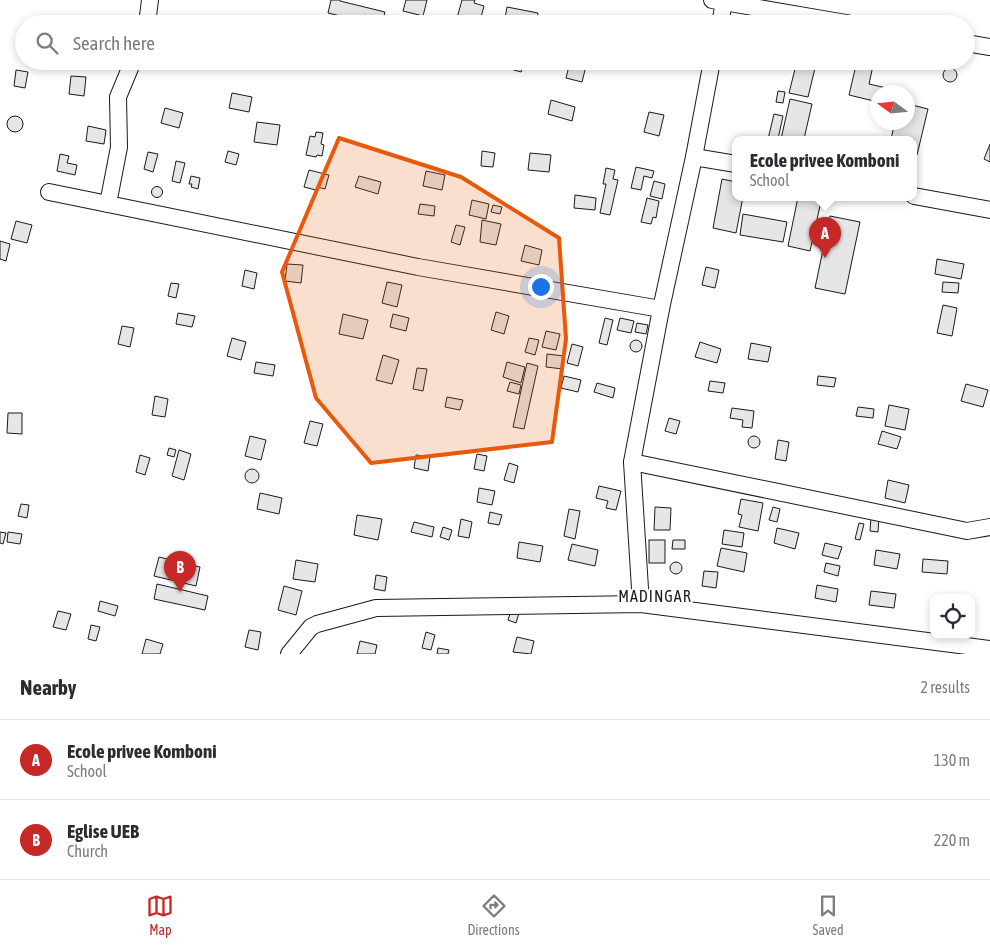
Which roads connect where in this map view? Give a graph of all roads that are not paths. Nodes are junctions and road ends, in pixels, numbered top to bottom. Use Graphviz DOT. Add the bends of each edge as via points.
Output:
graph roads {
  1 [pos="150,0"];
  2 [pos="718,1"];
  3 [pos="148,15"];
  4 [pos="719,15"];
  5 [pos="800,15"];
  6 [pos="975,44"];
  7 [pos="990,47"];
  8 [pos="129,70"];
  9 [pos="710,70"];
  10 [pos="694,157"];
  11 [pos="732,163"];
  12 [pos="49,192"];
  13 [pos="917,197"];
  14 [pos="108,204"];
  15 [pos="990,210"];
  16 [pos="661,309"];
  17 [pos="632,462"];
  18 [pos="990,527"];
  19 [pos="641,604"];
  20 [pos="944,649"];
  21 [pos="990,649"];
  22 [pos="289,654"];
  1 -- 3 [label="street"];
  2 -- 4 [label="street"];
  2 -- 5 [label="street"];
  6 -- 7 [label="street"];
  8 -- 14 [label="street" via="118,97 120,147"];
  9 -- 10 [label="street"];
  10 -- 11 [label="street"];
  10 -- 16 [label="street"];
  12 -- 14 [label="street"];
  13 -- 15 [label="street"];
  14 -- 16 [label="street" via="418,267"];
  16 -- 17 [label="street"];
  17 -- 18 [label="street" via="967,531"];
  17 -- 19 [label="street"];
  19 -- 20 [label="street"];
  19 -- 22 [label="street" via="376,608 311,627"];
  20 -- 21 [label="street"];
}
